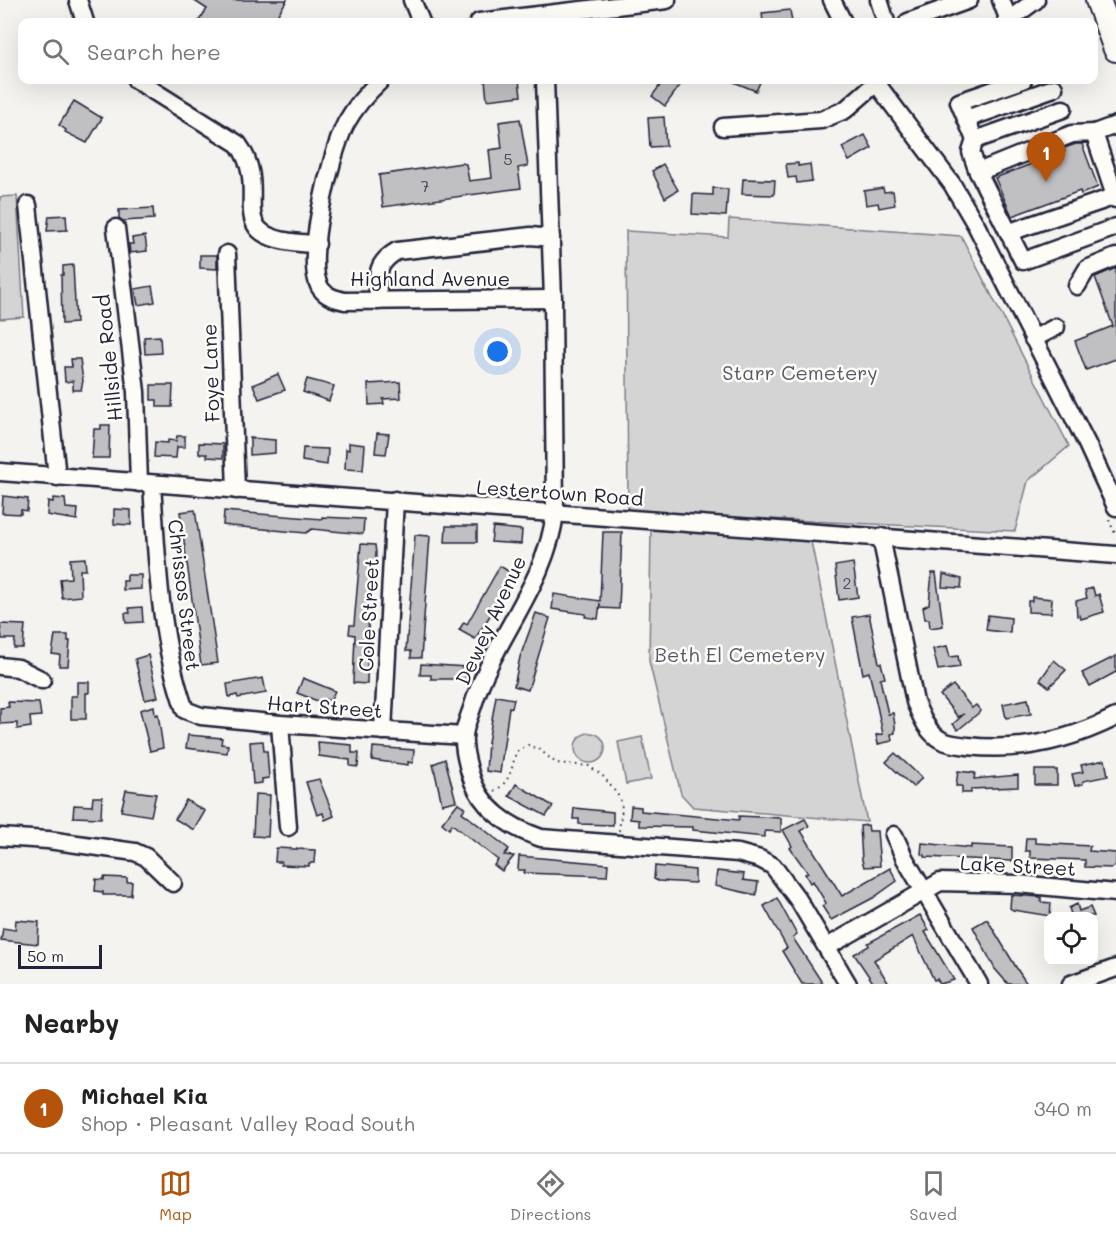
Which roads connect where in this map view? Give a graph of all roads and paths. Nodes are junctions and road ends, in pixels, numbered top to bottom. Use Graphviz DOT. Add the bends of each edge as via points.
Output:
graph roads {
  1 [pos="78,0"];
  2 [pos="412,0"];
  3 [pos="667,0"];
  4 [pos="832,0"];
  5 [pos="879,0"];
  6 [pos="892,0"];
  7 [pos="969,0"];
  8 [pos="1001,0"];
  9 [pos="1098,0"];
  10 [pos="1032,1"];
  11 [pos="84,18"];
  12 [pos="419,18"];
  13 [pos="542,18"];
  14 [pos="841,18"];
  15 [pos="885,18"];
  16 [pos="919,18"];
  17 [pos="1006,18"];
  18 [pos="1012,18"];
  19 [pos="1116,49"];
  20 [pos="142,84"];
  21 [pos="378,84"];
  22 [pos="545,84"];
  23 [pos="872,84"];
  24 [pos="877,84"];
  25 [pos="1011,84"];
  26 [pos="1052,84"];
  27 [pos="1063,108"];
  28 [pos="966,119"];
  29 [pos="1116,125"];
  30 [pos="723,127"];
  31 [pos="1094,133"];
  32 [pos="1072,134"];
  33 [pos="975,140"];
  34 [pos="980,175"];
  35 [pos="955,190"];
  36 [pos="1116,197"];
  37 [pos="28,205"];
  38 [pos="1116,227"];
  39 [pos="116,228"];
  40 [pos="1010,232"];
  41 [pos="551,238"];
  42 [pos="317,244"];
  43 [pos="227,254"];
  44 [pos="1116,257"];
  45 [pos="1077,286"];
  46 [pos="553,299"];
  47 [pos="378,301"];
  48 [pos="1056,327"];
  49 [pos="1033,339"];
  50 [pos="0,472"];
  51 [pos="57,477"];
  52 [pos="146,484"];
  53 [pos="236,490"];
  54 [pos="395,500"];
  55 [pos="1111,511"];
  56 [pos="555,512"];
  57 [pos="1116,536"];
  58 [pos="881,537"];
  59 [pos="1116,555"];
  60 [pos="0,666"];
  61 [pos="42,680"];
  62 [pos="185,710"];
  63 [pos="1116,717"];
  64 [pos="280,724"];
  65 [pos="383,731"];
  66 [pos="464,736"];
  67 [pos="480,795"];
  68 [pos="288,826"];
  69 [pos="894,835"];
  70 [pos="0,837"];
  71 [pos="617,846"];
  72 [pos="173,884"];
  73 [pos="926,890"];
  74 [pos="1116,893"];
  75 [pos="827,947"];
  76 [pos="1110,975"];
  77 [pos="848,984"];
  78 [pos="979,984"];
  79 [pos="1071,984"];
  1 -- 11 [label="street"];
  2 -- 12 [label="street"];
  3 -- 13 [label="street"];
  4 -- 14 [label="street"];
  5 -- 6 [label="street"];
  5 -- 15 [label="street"];
  7 -- 16 [label="street"];
  8 -- 17 [label="street"];
  9 -- 19 [label="highway"];
  10 -- 18 [label="street"];
  20 -- 42 [label="street" via="238,144 248,157 252,174 250,207 256,226 268,238 285,244"];
  21 -- 42 [label="street, Highland Avenue" via="346,122 330,162"];
  22 -- 41 [label="street, Dewey Avenue"];
  23 -- 30 [label="street" via="845,110 821,120"];
  24 -- 35 [label="street"];
  25 -- 28 [label="street" via="959,102"];
  26 -- 27 [label="street"];
  26 -- 28 [label="street"];
  27 -- 32 [label="street"];
  27 -- 33 [label="street"];
  28 -- 33 [label="street"];
  29 -- 31 [label="street"];
  31 -- 32 [label="street"];
  31 -- 36 [label="street"];
  32 -- 34 [label="street"];
  33 -- 34 [label="street" via="971,152"];
  34 -- 35 [label="street"];
  34 -- 40 [label="street"];
  35 -- 49 [label="street"];
  36 -- 40 [label="street"];
  37 -- 51 [label="street"];
  38 -- 40 [label="street" via="1023,261"];
  39 -- 52 [label="street, Hillside Road"];
  41 -- 46 [label="street, Dewey Avenue"];
  41 -- 47 [label="street" via="531,236 397,251 384,259 378,273"];
  42 -- 47 [label="street, Highland Avenue" via="316,278 320,288 345,301"];
  43 -- 53 [label="street, Foye Lane"];
  44 -- 45 [label="street" via="1087,269"];
  46 -- 47 [label="street, Highland Avenue"];
  46 -- 56 [label="street, Dewey Avenue"];
  48 -- 49 [label="street"];
  49 -- 55 [label="street"];
  50 -- 51 [label="street, Lestertown Road"];
  51 -- 52 [label="street, Lestertown Road"];
  52 -- 53 [label="street, Lestertown Road"];
  52 -- 62 [label="street, Chrissos Street" via="166,644"];
  53 -- 54 [label="street, Lestertown Road"];
  54 -- 56 [label="street, Lestertown Road"];
  54 -- 65 [label="street, Cole Street"];
  55 -- 57 [label="path"];
  56 -- 58 [label="street, Lestertown Road"];
  56 -- 66 [label="street, Dewey Avenue" via="554,528 535,578 485,672"];
  58 -- 59 [label="street, Lestertown Road"];
  58 -- 63 [label="street" via="915,702 932,732 942,740 1006,749 1033,746"];
  60 -- 61 [label="street" via="18,668"];
  62 -- 64 [label="street, Hart Street" via="201,716"];
  64 -- 65 [label="street, Hart Street"];
  64 -- 68 [label="street"];
  65 -- 66 [label="street, Hart Street"];
  66 -- 67 [label="street, Dewey Avenue" via="468,765"];
  67 -- 71 [label="street, Dewey Avenue" via="483,803 515,829 541,838"];
  67 -- 71 [label="path" via="502,787 512,772 516,752 522,747 540,750 556,763 589,766 604,777 620,798"];
  69 -- 73 [label="street"];
  70 -- 72 [label="street" via="135,852 146,857"];
  71 -- 75 [label="street, Dewey Avenue" via="760,858 773,866"];
  73 -- 74 [label="street, Lake Street" via="940,882"];
  73 -- 75 [label="street, Lake Street"];
  73 -- 78 [label="street"];
  75 -- 77 [label="street, Dewey Avenue"];
  76 -- 79 [label="street"];
}
